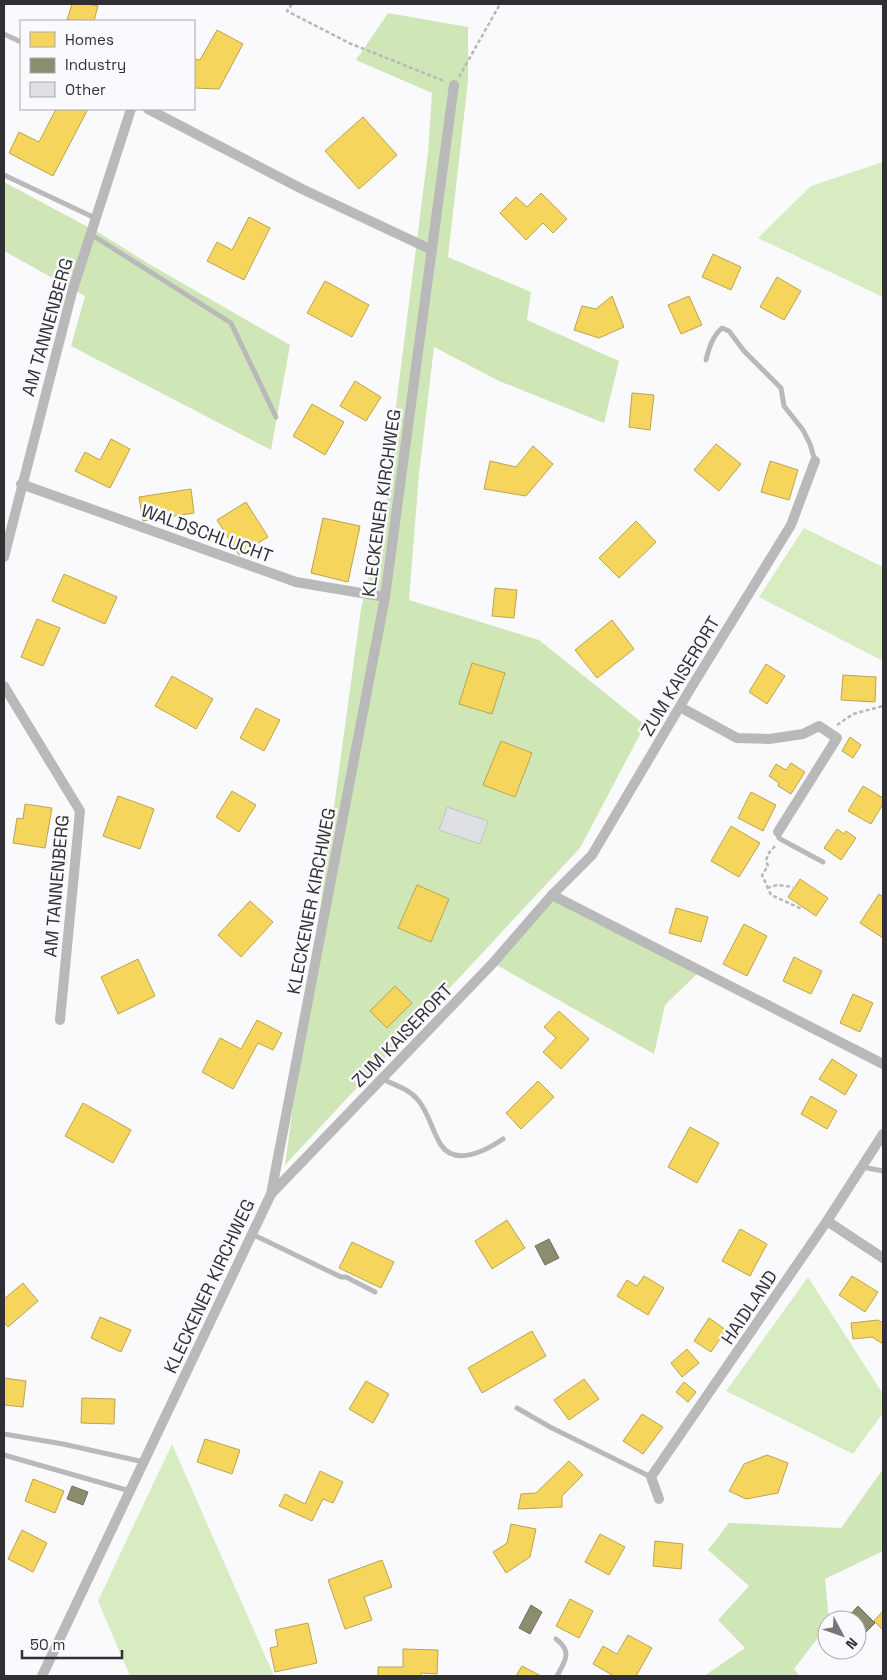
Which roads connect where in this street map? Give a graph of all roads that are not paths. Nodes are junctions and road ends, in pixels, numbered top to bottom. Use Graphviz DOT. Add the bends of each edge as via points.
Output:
graph roads {
  1 [pos="4,34"];
  2 [pos="20,42"];
  3 [pos="454,85"];
  4 [pos="131,110"];
  5 [pos="150,110"];
  6 [pos="4,175"];
  7 [pos="96,219"];
  8 [pos="432,250"];
  9 [pos="72,292"];
  10 [pos="706,360"];
  11 [pos="276,417"];
  12 [pos="815,461"];
  13 [pos="21,484"];
  14 [pos="4,557"];
  15 [pos="386,597"];
  16 [pos="4,686"];
  17 [pos="680,707"];
  18 [pos="779,835"];
  19 [pos="823,862"];
  20 [pos="552,895"];
  21 [pos="60,1020"];
  22 [pos="883,1064"];
  23 [pos="381,1079"];
  24 [pos="883,1134"];
  25 [pos="503,1139"];
  26 [pos="862,1167"];
  27 [pos="883,1171"];
  28 [pos="271,1194"];
  29 [pos="827,1221"];
  30 [pos="252,1234"];
  31 [pos="883,1258"];
  32 [pos="376,1292"];
  33 [pos="517,1408"];
  34 [pos="4,1434"];
  35 [pos="4,1455"];
  36 [pos="144,1462"];
  37 [pos="651,1477"];
  38 [pos="130,1491"];
  39 [pos="659,1499"];
  40 [pos="556,1639"];
  41 [pos="42,1676"];
  42 [pos="557,1676"];
  1 -- 2 [label="lane"];
  3 -- 8 [label="street, KLECKENER KIRCHWEG"];
  4 -- 7 [label="street, AM TANNENBERG"];
  5 -- 8 [label="street" via="302,189"];
  6 -- 7 [label="lane"];
  7 -- 9 [label="street, AM TANNENBERG"];
  8 -- 15 [label="street, KLECKENER KIRCHWEG"];
  9 -- 11 [label="lane" via="92,235 231,323"];
  9 -- 13 [label="street, AM TANNENBERG"];
  10 -- 12 [label="lane" via="717,333 722,328 729,331 781,388 784,406 803,430"];
  12 -- 17 [label="street, ZUM KAISERORT" via="791,525"];
  13 -- 14 [label="street, AM TANNENBERG"];
  13 -- 15 [label="street, WALDSCHLUCHT" via="296,582"];
  15 -- 28 [label="street, KLECKENER KIRCHWEG"];
  16 -- 21 [label="street, AM TANNENBERG" via="80,811"];
  17 -- 18 [label="street" via="737,738 768,739 804,734 819,726 837,738"];
  17 -- 20 [label="street, ZUM KAISERORT" via="592,855"];
  18 -- 19 [label="lane"];
  20 -- 22 [label="street"];
  20 -- 23 [label="street, ZUM KAISERORT" via="494,963"];
  23 -- 25 [label="lane" via="406,1089 418,1100 441,1144 449,1152 461,1156 477,1153"];
  23 -- 28 [label="street, ZUM KAISERORT"];
  24 -- 26 [label="street, HAIDLAND"];
  26 -- 27 [label="lane"];
  26 -- 29 [label="street, HAIDLAND"];
  28 -- 30 [label="street, KLECKENER KIRCHWEG"];
  29 -- 31 [label="street"];
  29 -- 37 [label="street, HAIDLAND"];
  30 -- 32 [label="lane"];
  30 -- 36 [label="street, KLECKENER KIRCHWEG"];
  33 -- 37 [label="lane"];
  34 -- 36 [label="lane"];
  35 -- 38 [label="lane"];
  36 -- 38 [label="street, KLECKENER KIRCHWEG"];
  37 -- 39 [label="street"];
  38 -- 41 [label="street, KLECKENER KIRCHWEG"];
  40 -- 42 [label="lane" via="567,1650"];
}
